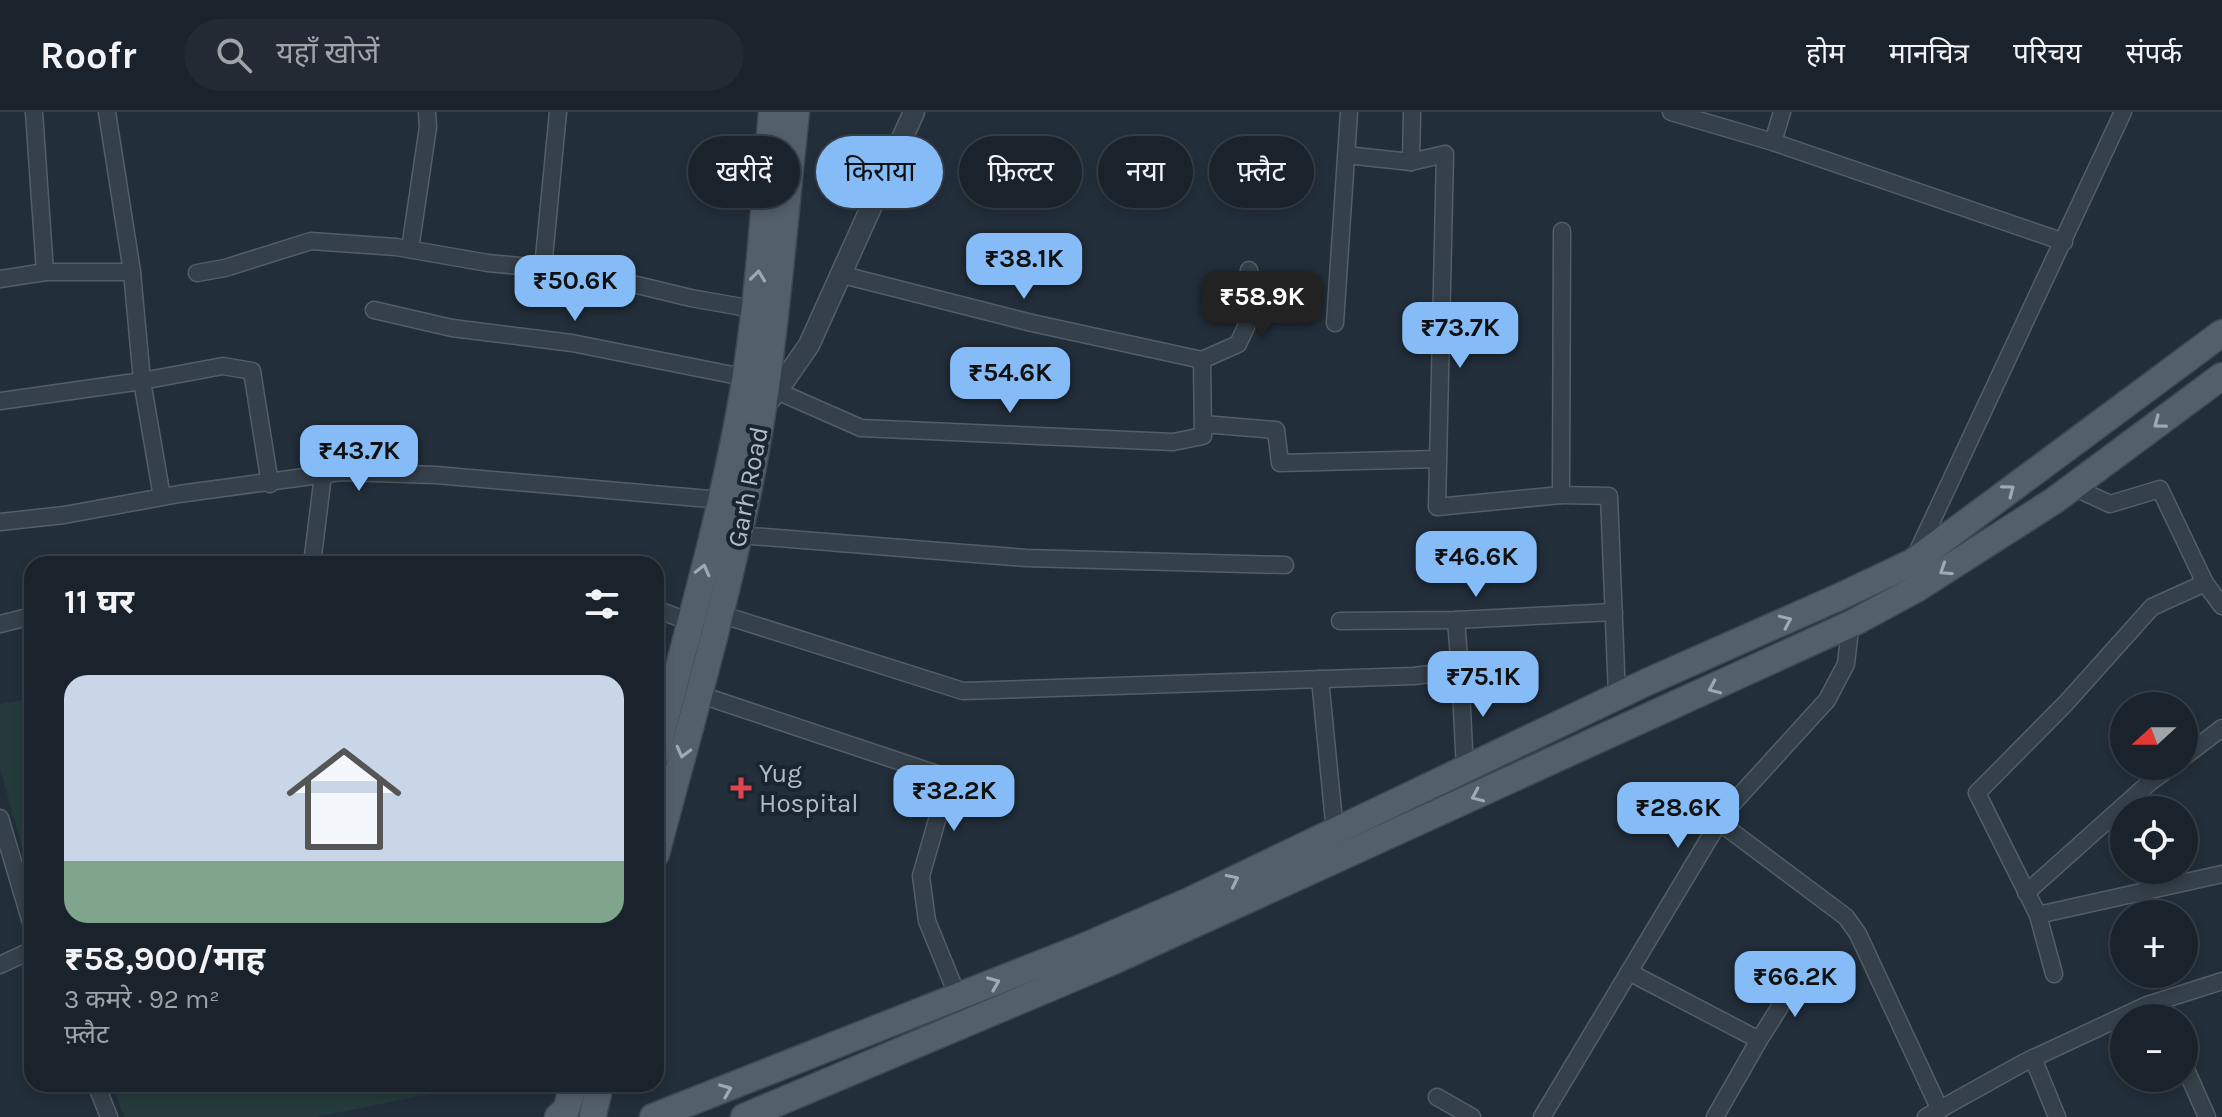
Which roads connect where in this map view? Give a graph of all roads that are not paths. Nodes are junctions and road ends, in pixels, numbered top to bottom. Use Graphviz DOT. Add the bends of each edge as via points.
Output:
graph roads {
  1 [pos="34,112"];
  2 [pos="107,112"];
  3 [pos="427,112"];
  4 [pos="558,112"];
  5 [pos="772,112"];
  6 [pos="796,112"];
  7 [pos="914,112"];
  8 [pos="1349,112"];
  9 [pos="1412,112"];
  10 [pos="1782,112"];
  11 [pos="2123,112"];
  12 [pos="1674,113"];
  13 [pos="1773,142"];
  14 [pos="1346,155"];
  15 [pos="1411,162"];
  16 [pos="1562,231"];
  17 [pos="2064,242"];
  18 [pos="410,249"];
  19 [pos="543,268"];
  20 [pos="1249,270"];
  21 [pos="45,272"];
  22 [pos="132,272"];
  23 [pos="197,273"];
  24 [pos="839,274"];
  25 [pos="0,279"];
  26 [pos="753,309"];
  27 [pos="374,310"];
  28 [pos="1335,323"];
  29 [pos="2222,333"];
  30 [pos="1202,360"];
  31 [pos="2181,363"];
  32 [pos="142,381"];
  33 [pos="2212,384"];
  34 [pos="758,393"];
  35 [pos="0,401"];
  36 [pos="1203,424"];
  37 [pos="1438,459"];
  38 [pos="323,475"];
  39 [pos="270,484"];
  40 [pos="2073,487"];
  41 [pos="1561,495"];
  42 [pos="162,497"];
  43 [pos="721,500"];
  44 [pos="0,522"];
  45 [pos="739,535"];
  46 [pos="313,556"];
  47 [pos="1913,562"];
  48 [pos="1285,565"];
  49 [pos="2205,583"];
  50 [pos="1916,589"];
  51 [pos="1839,597"];
  52 [pos="2222,606"];
  53 [pos="664,612"];
  54 [pos="1614,612"];
  55 [pos="720,614"];
  56 [pos="24,618"];
  57 [pos="1456,620"];
  58 [pos="1340,621"];
  59 [pos="690,622"];
  60 [pos="1853,623"];
  61 [pos="0,624"];
  62 [pos="1460,670"];
  63 [pos="1320,679"];
  64 [pos="698,694"];
  65 [pos="1617,696"];
  66 [pos="664,723"];
  67 [pos="2221,730"];
  68 [pos="2198,747"];
  69 [pos="1465,769"];
  70 [pos="2156,780"];
  71 [pos="664,795"];
  72 [pos="0,818"];
  73 [pos="1719,822"];
  74 [pos="1335,832"];
  75 [pos="5,856"];
  76 [pos="1345,856"];
  77 [pos="2222,874"];
  78 [pos="2026,893"];
  79 [pos="24,905"];
  80 [pos="2038,915"];
  81 [pos="1105,951"];
  82 [pos="24,954"];
  83 [pos="0,965"];
  84 [pos="1629,972"];
  85 [pos="2054,974"];
  86 [pos="1798,978"];
  87 [pos="2222,981"];
  88 [pos="958,997"];
  89 [pos="2156,1002"];
  90 [pos="1759,1040"];
  91 [pos="2033,1058"];
  92 [pos="99,1092"];
  93 [pos="571,1092"];
  94 [pos="598,1092"];
  95 [pos="2196,1092"];
  96 [pos="1437,1097"];
  97 [pos="1933,1113"];
  98 [pos="562,1114"];
  99 [pos="593,1116"];
  100 [pos="109,1117"];
  101 [pos="653,1117"];
  102 [pos="744,1117"];
  103 [pos="1472,1117"];
  104 [pos="1542,1117"];
  105 [pos="1715,1117"];
  106 [pos="2057,1117"];
  107 [pos="2207,1117"];
  1 -- 21 [label="street"];
  2 -- 22 [label="street"];
  3 -- 18 [label="street"];
  4 -- 19 [label="street"];
  26 -- 5 [label="main road, Garh Road, one-way"];
  6 -- 34 [label="main road, Garh Road"];
  7 -- 24 [label="street"];
  8 -- 14 [label="street"];
  9 -- 15 [label="street"];
  10 -- 13 [label="street"];
  11 -- 17 [label="street"];
  12 -- 13 [label="street"];
  13 -- 17 [label="street"];
  14 -- 15 [label="street"];
  14 -- 28 [label="street"];
  15 -- 37 [label="street" via="1445,154"];
  16 -- 41 [label="street"];
  17 -- 47 [label="street"];
  18 -- 19 [label="street"];
  18 -- 23 [label="street" via="311,241"];
  19 -- 26 [label="street"];
  20 -- 30 [label="street" via="1246,327 1238,344"];
  21 -- 22 [label="street"];
  21 -- 25 [label="street"];
  22 -- 32 [label="street"];
  24 -- 30 [label="street"];
  24 -- 34 [label="street" via="809,345"];
  26 -- 34 [label="main road, Garh Road"];
  27 -- 34 [label="street" via="452,328 572,343"];
  29 -- 31 [label="main road"];
  30 -- 36 [label="street"];
  31 -- 33 [label="main road"];
  47 -- 31 [label="main road, one-way"];
  32 -- 35 [label="street"];
  32 -- 39 [label="street" via="223,366 252,371"];
  32 -- 42 [label="street"];
  33 -- 40 [label="main road, one-way"];
  34 -- 36 [label="street" via="861,428 1173,442 1203,436"];
  34 -- 43 [label="main road, Garh Road"];
  34 -- 45 [label="main road, Garh Road"];
  36 -- 37 [label="street" via="1276,430 1280,463"];
  37 -- 41 [label="street" via="1437,507"];
  38 -- 39 [label="street"];
  38 -- 43 [label="street" via="436,475"];
  38 -- 46 [label="street"];
  39 -- 42 [label="street"];
  40 -- 49 [label="street" via="2110,504 2160,489"];
  40 -- 50 [label="main road, one-way"];
  41 -- 54 [label="street" via="1609,496"];
  42 -- 44 [label="street"];
  59 -- 43 [label="main road, Garh Road, one-way"];
  45 -- 48 [label="street" via="1026,558"];
  45 -- 55 [label="main road, Garh Road"];
  47 -- 50 [label="street"];
  47 -- 51 [label="main road"];
  49 -- 52 [label="street"];
  49 -- 78 [label="street" via="2152,607 1977,793"];
  50 -- 60 [label="main road"];
  51 -- 60 [label="street"];
  65 -- 51 [label="main road, one-way"];
  53 -- 59 [label="street"];
  54 -- 57 [label="street"];
  54 -- 65 [label="street"];
  55 -- 63 [label="street" via="963,691"];
  55 -- 64 [label="main road, Garh Road"];
  56 -- 61 [label="street"];
  57 -- 58 [label="street"];
  57 -- 62 [label="street"];
  59 -- 66 [label="main road, Garh Road"];
  60 -- 73 [label="street" via="1846,664 1827,700"];
  60 -- 76 [label="main road, one-way"];
  62 -- 63 [label="street"];
  62 -- 69 [label="street"];
  63 -- 74 [label="street"];
  64 -- 71 [label="main road, Garh Road, one-way"];
  64 -- 88 [label="street" via="949,778 921,876 927,921"];
  65 -- 69 [label="main road"];
  67 -- 68 [label="street"];
  69 -- 74 [label="main road"];
  70 -- 78 [label="street"];
  72 -- 75 [label="street"];
  73 -- 84 [label="street"];
  73 -- 97 [label="street" via="1846,917 1858,934"];
  74 -- 76 [label="main road"];
  81 -- 74 [label="main road, one-way" via="1189,901"];
  75 -- 79 [label="street"];
  76 -- 81 [label="main road"];
  77 -- 80 [label="street"];
  78 -- 80 [label="street"];
  80 -- 85 [label="street"];
  88 -- 81 [label="main road, one-way"];
  81 -- 102 [label="main road"];
  82 -- 83 [label="street"];
  84 -- 90 [label="street"];
  84 -- 104 [label="street"];
  86 -- 90 [label="street"];
  87 -- 89 [label="street"];
  101 -- 88 [label="main road, one-way"];
  89 -- 91 [label="street"];
  90 -- 105 [label="street"];
  91 -- 97 [label="street"];
  91 -- 106 [label="street"];
  92 -- 100 [label="street"];
  93 -- 98 [label="main road"];
  94 -- 99 [label="main road"];
  95 -- 107 [label="street"];
  96 -- 103 [label="street"];
  98 -- 99 [label="main road"];
}
